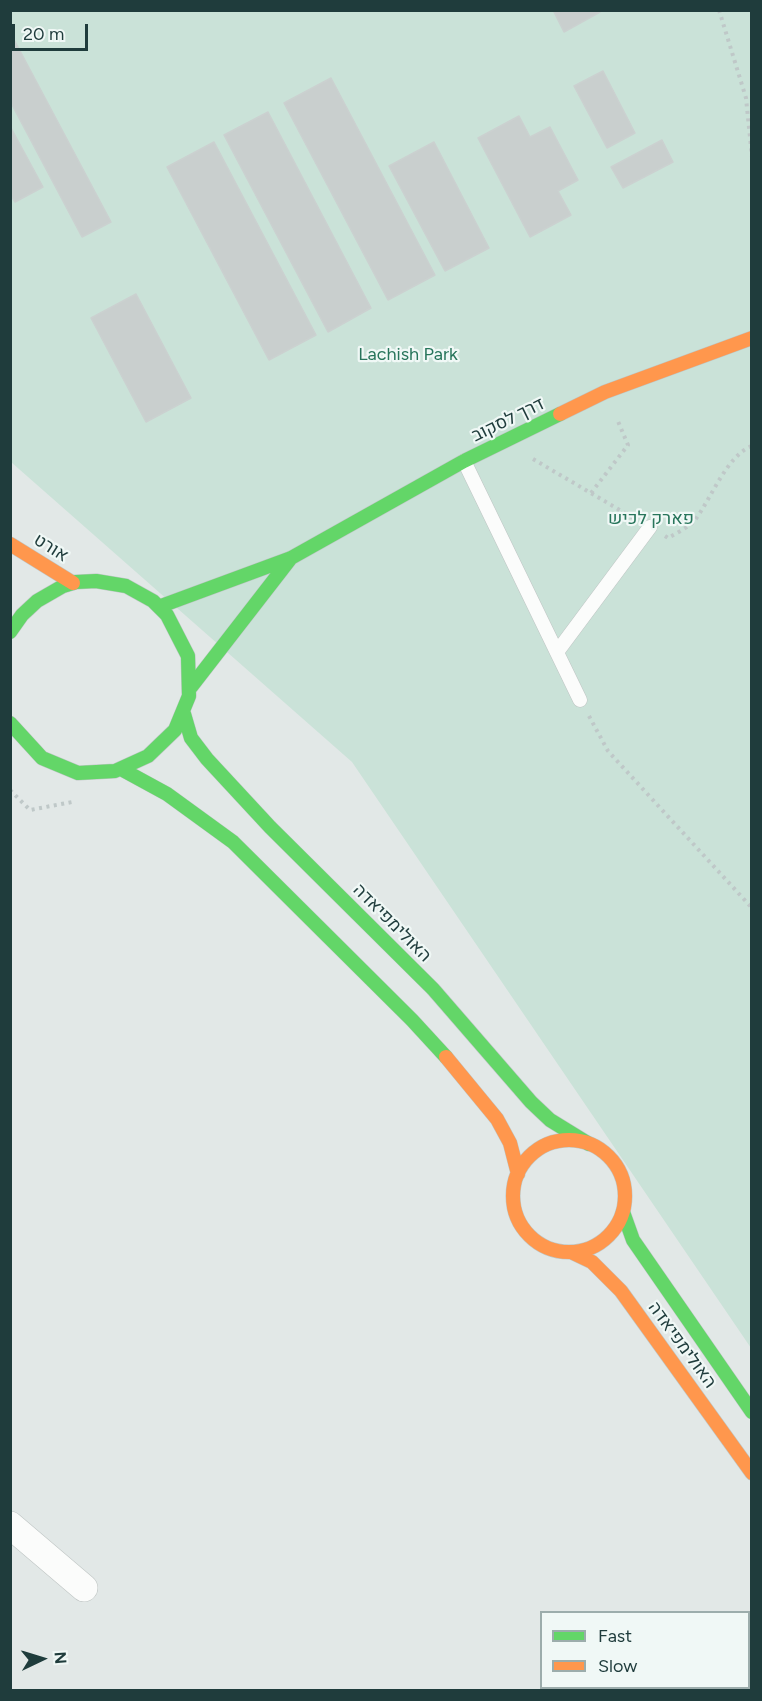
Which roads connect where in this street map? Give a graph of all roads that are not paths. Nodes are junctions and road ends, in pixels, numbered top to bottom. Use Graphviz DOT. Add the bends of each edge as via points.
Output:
graph roads {
  1 [pos="752,338"];
  2 [pos="464,461"];
  3 [pos="650,528"];
  4 [pos="10,544"];
  5 [pos="291,558"];
  6 [pos="73,583"];
  7 [pos="160,606"];
  8 [pos="10,632"];
  9 [pos="557,652"];
  10 [pos="191,687"];
  11 [pos="580,700"];
  12 [pos="184,714"];
  13 [pos="10,723"];
  14 [pos="123,770"];
  15 [pos="589,1144"];
  16 [pos="518,1174"];
  17 [pos="623,1212"];
  18 [pos="572,1252"];
  19 [pos="752,1412"];
  20 [pos="752,1473"];
  21 [pos="10,1525"];
  22 [pos="84,1588"];
  1 -- 2 [label="street, דרך לסקוב" via="605,392"];
  2 -- 5 [label="street, דרך לסקוב"];
  2 -- 9 [label="lane"];
  3 -- 9 [label="lane"];
  4 -- 6 [label="street, אורט"];
  5 -- 7 [label="street, דרך לסקוב"];
  5 -- 10 [label="street, דרך לסקוב"];
  6 -- 7 [label="street" via="104,581 134,589"];
  6 -- 8 [label="street" via="44,595 20,616"];
  7 -- 10 [label="street" via="179,630 189,657"];
  9 -- 11 [label="lane"];
  10 -- 12 [label="street"];
  12 -- 14 [label="street" via="169,739 148,758"];
  12 -- 15 [label="street, האולימפיאדה" via="191,738 270,827 433,988 531,1102 550,1120"];
  13 -- 14 [label="street" via="35,760 85,773"];
  14 -- 16 [label="street" via="167,795 233,842 412,1020 497,1119 510,1143"];
  15 -- 16 [label="street" via="573,1140 556,1142 528,1158"];
  15 -- 17 [label="street" via="604,1152 619,1172 625,1198"];
  16 -- 18 [label="street" via="514,1205 523,1228 540,1244"];
  17 -- 18 [label="street" via="608,1236 591,1247"];
  17 -- 19 [label="street, האולימפיאדה" via="633,1240"];
  18 -- 20 [label="street, האולימפיאדה" via="592,1262 621,1291"];
  21 -- 22 [label="street"];
}
